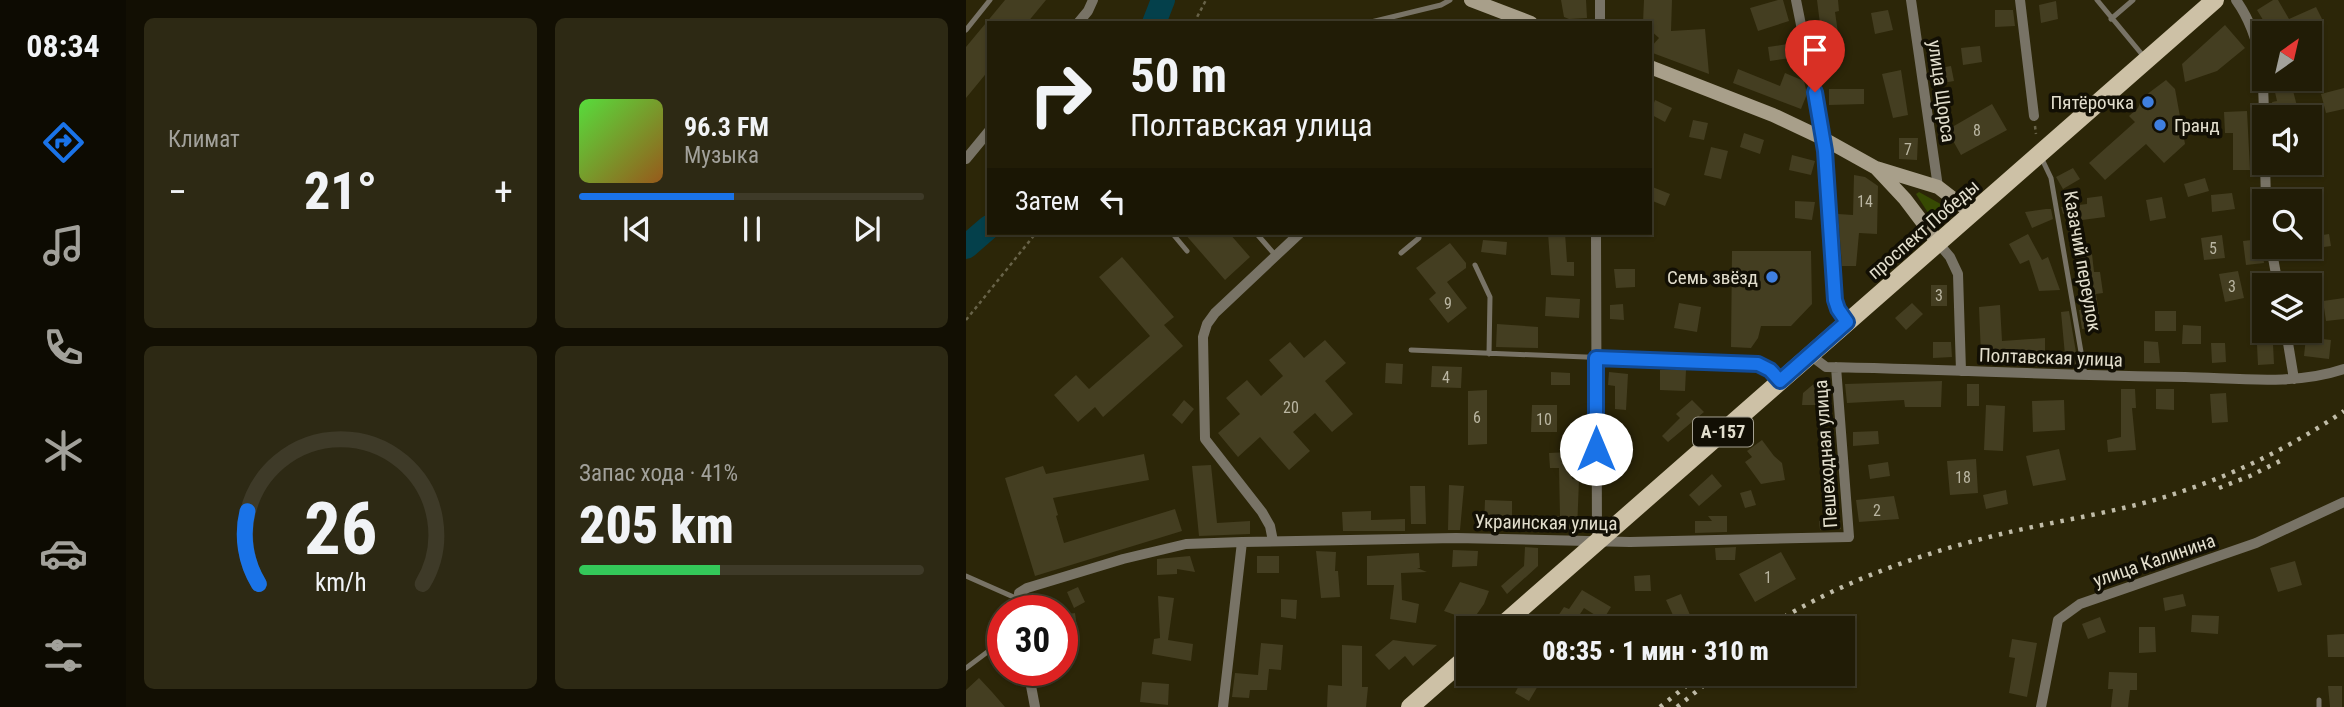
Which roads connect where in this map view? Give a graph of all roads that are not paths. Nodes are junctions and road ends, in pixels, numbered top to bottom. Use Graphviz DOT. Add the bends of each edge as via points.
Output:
graph roads {
  1 [pos="990,0"];
  2 [pos="1093,0"];
  3 [pos="1450,0"];
  4 [pos="1471,0"];
  5 [pos="1600,0"];
  6 [pos="1796,0"];
  7 [pos="1911,0"];
  8 [pos="2020,0"];
  9 [pos="2097,0"];
  10 [pos="2133,0"];
  11 [pos="2215,0"];
  12 [pos="2236,0"];
  13 [pos="1510,19"];
  14 [pos="2111,19"];
  15 [pos="1080,21"];
  16 [pos="1375,21"];
  17 [pos="1600,21"];
  18 [pos="966,30"];
  19 [pos="2147,60"];
  20 [pos="1652,68"];
  21 [pos="2263,105"];
  22 [pos="2034,116"];
  23 [pos="987,133"];
  24 [pos="1824,139"];
  25 [pos="2039,155"];
  26 [pos="966,159"];
  27 [pos="1876,168"];
  28 [pos="1938,187"];
  29 [pos="1973,214"];
  30 [pos="1174,235"];
  31 [pos="1258,235"];
  32 [pos="1298,235"];
  33 [pos="1419,235"];
  34 [pos="1596,235"];
  35 [pos="1939,243"];
  36 [pos="1187,251"];
  37 [pos="1401,253"];
  38 [pos="1276,256"];
  39 [pos="1475,265"];
  40 [pos="1847,322"];
  41 [pos="2288,343"];
  42 [pos="1411,350"];
  43 [pos="1489,354"];
  44 [pos="1810,355"];
  45 [pos="1596,358"];
  46 [pos="1836,367"];
  47 [pos="2344,369"];
  48 [pos="1961,371"];
  49 [pos="2085,375"];
  50 [pos="2294,379"];
  51 [pos="1780,381"];
  52 [pos="2344,502"];
  53 [pos="1849,537"];
  54 [pos="1273,541"];
  55 [pos="1242,542"];
  56 [pos="1598,542"];
  57 [pos="966,576"];
  58 [pos="1006,595"];
  59 [pos="1023,595"];
  60 [pos="1513,616"];
  61 [pos="987,652"];
  62 [pos="1456,667"];
  63 [pos="966,668"];
  64 [pos="1031,686"];
  65 [pos="1035,707"];
  66 [pos="1223,707"];
  67 [pos="1410,707"];
  68 [pos="2041,707"];
  1 -- 18 [label="lane"];
  2 -- 15 [label="street"];
  3 -- 16 [label="lane"];
  4 -- 13 [label="main road"];
  5 -- 17 [label="street"];
  6 -- 24 [label="street"];
  7 -- 28 [label="street, улица Щорса"];
  8 -- 22 [label="street"];
  9 -- 14 [label="lane"];
  10 -- 14 [label="lane"];
  11 -- 19 [label="main road, проспект Победы / А-157"];
  12 -- 21 [label="street" via="2261,58"];
  14 -- 19 [label="lane"];
  19 -- 25 [label="main road, проспект Победы / А-157"];
  20 -- 24 [label="main road"];
  23 -- 26 [label="street"];
  24 -- 27 [label="main road"];
  24 -- 40 [label="street" via="1835,300"];
  25 -- 29 [label="main road, проспект Победы / А-157"];
  25 -- 49 [label="lane, Казачий переулок" via="2051,178"];
  27 -- 28 [label="main road"];
  27 -- 35 [label="main road"];
  28 -- 29 [label="main road"];
  29 -- 35 [label="main road, проспект Победы / А-157"];
  30 -- 36 [label="lane"];
  31 -- 38 [label="lane"];
  32 -- 38 [label="street"];
  33 -- 37 [label="lane"];
  34 -- 45 [label="street"];
  35 -- 40 [label="main road, проспект Победы / А-157"];
  35 -- 48 [label="street" via="1958,274"];
  38 -- 54 [label="street" via="1215,313 1203,337 1205,439 1262,512"];
  39 -- 43 [label="lane" via="1490,297"];
  40 -- 44 [label="main road, проспект Победы / А-157"];
  41 -- 50 [label="street"];
  42 -- 43 [label="lane"];
  43 -- 45 [label="lane"];
  44 -- 46 [label="street, Полтавская улица" via="1826,367"];
  44 -- 51 [label="main road, проспект Победы / А-157"];
  45 -- 51 [label="lane" via="1758,364"];
  45 -- 56 [label="street"];
  46 -- 48 [label="street, Полтавская улица"];
  46 -- 53 [label="street, Пешеходная улица"];
  47 -- 50 [label="street, Полтавская улица"];
  48 -- 49 [label="street, Полтавская улица"];
  49 -- 50 [label="street, Полтавская улица"];
  51 -- 56 [label="main road, проспект Победы / А-157"];
  52 -- 68 [label="street, улица Калинина" via="2256,543 2080,604 2058,620"];
  53 -- 56 [label="street, Украинская улица"];
  54 -- 55 [label="street, Украинская улица"];
  54 -- 56 [label="street, Украинская улица" via="1456,538"];
  55 -- 59 [label="street, Украинская улица" via="1186,544 1135,556 1027,588"];
  55 -- 66 [label="street"];
  56 -- 60 [label="main road, проспект Победы / А-157"];
  57 -- 58 [label="lane"];
  61 -- 63 [label="lane"];
  62 -- 67 [label="main road"];
  64 -- 65 [label="street"];
}
